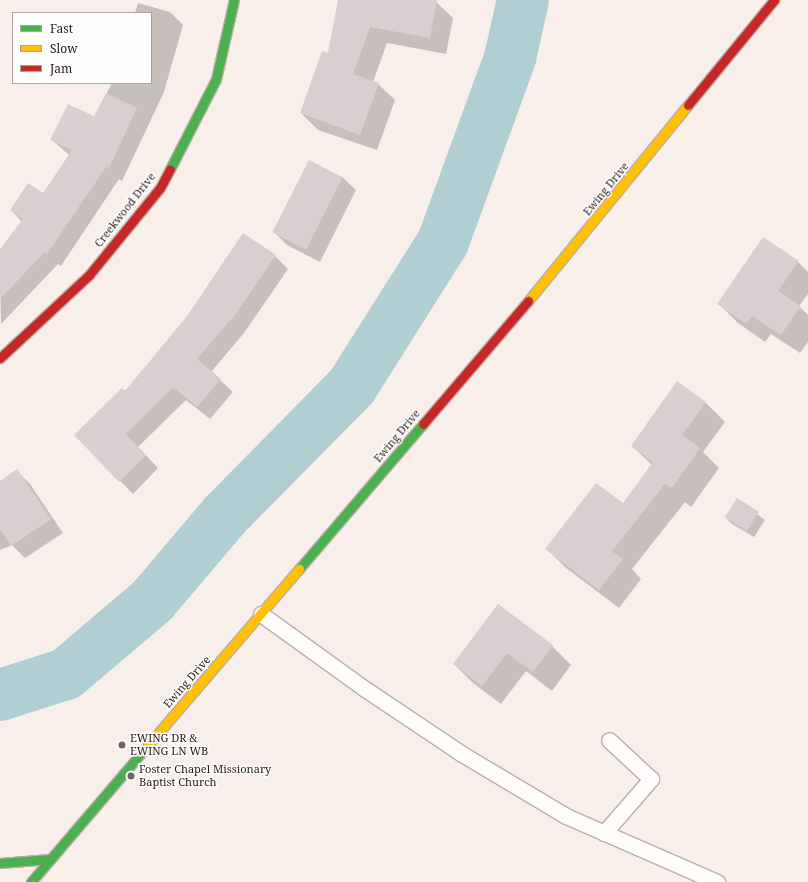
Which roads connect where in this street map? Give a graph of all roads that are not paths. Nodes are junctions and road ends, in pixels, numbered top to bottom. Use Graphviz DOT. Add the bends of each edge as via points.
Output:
graph roads {
  1 [pos="234,0"];
  2 [pos="774,0"];
  3 [pos="0,358"];
  4 [pos="261,614"];
  5 [pos="609,740"];
  6 [pos="604,833"];
  7 [pos="50,859"];
  8 [pos="0,862"];
  9 [pos="31,882"];
  10 [pos="717,882"];
  1 -- 3 [label="main road, Creekwood Drive" via="216,79 160,188 88,275"];
  2 -- 4 [label="main road, Ewing Drive" via="554,270"];
  4 -- 6 [label="lane" via="365,689 462,754 566,816"];
  4 -- 7 [label="main road, Ewing Drive"];
  5 -- 6 [label="lane" via="651,779"];
  6 -- 10 [label="lane"];
  7 -- 8 [label="main road"];
  7 -- 9 [label="main road, Ewing Drive"];
}
